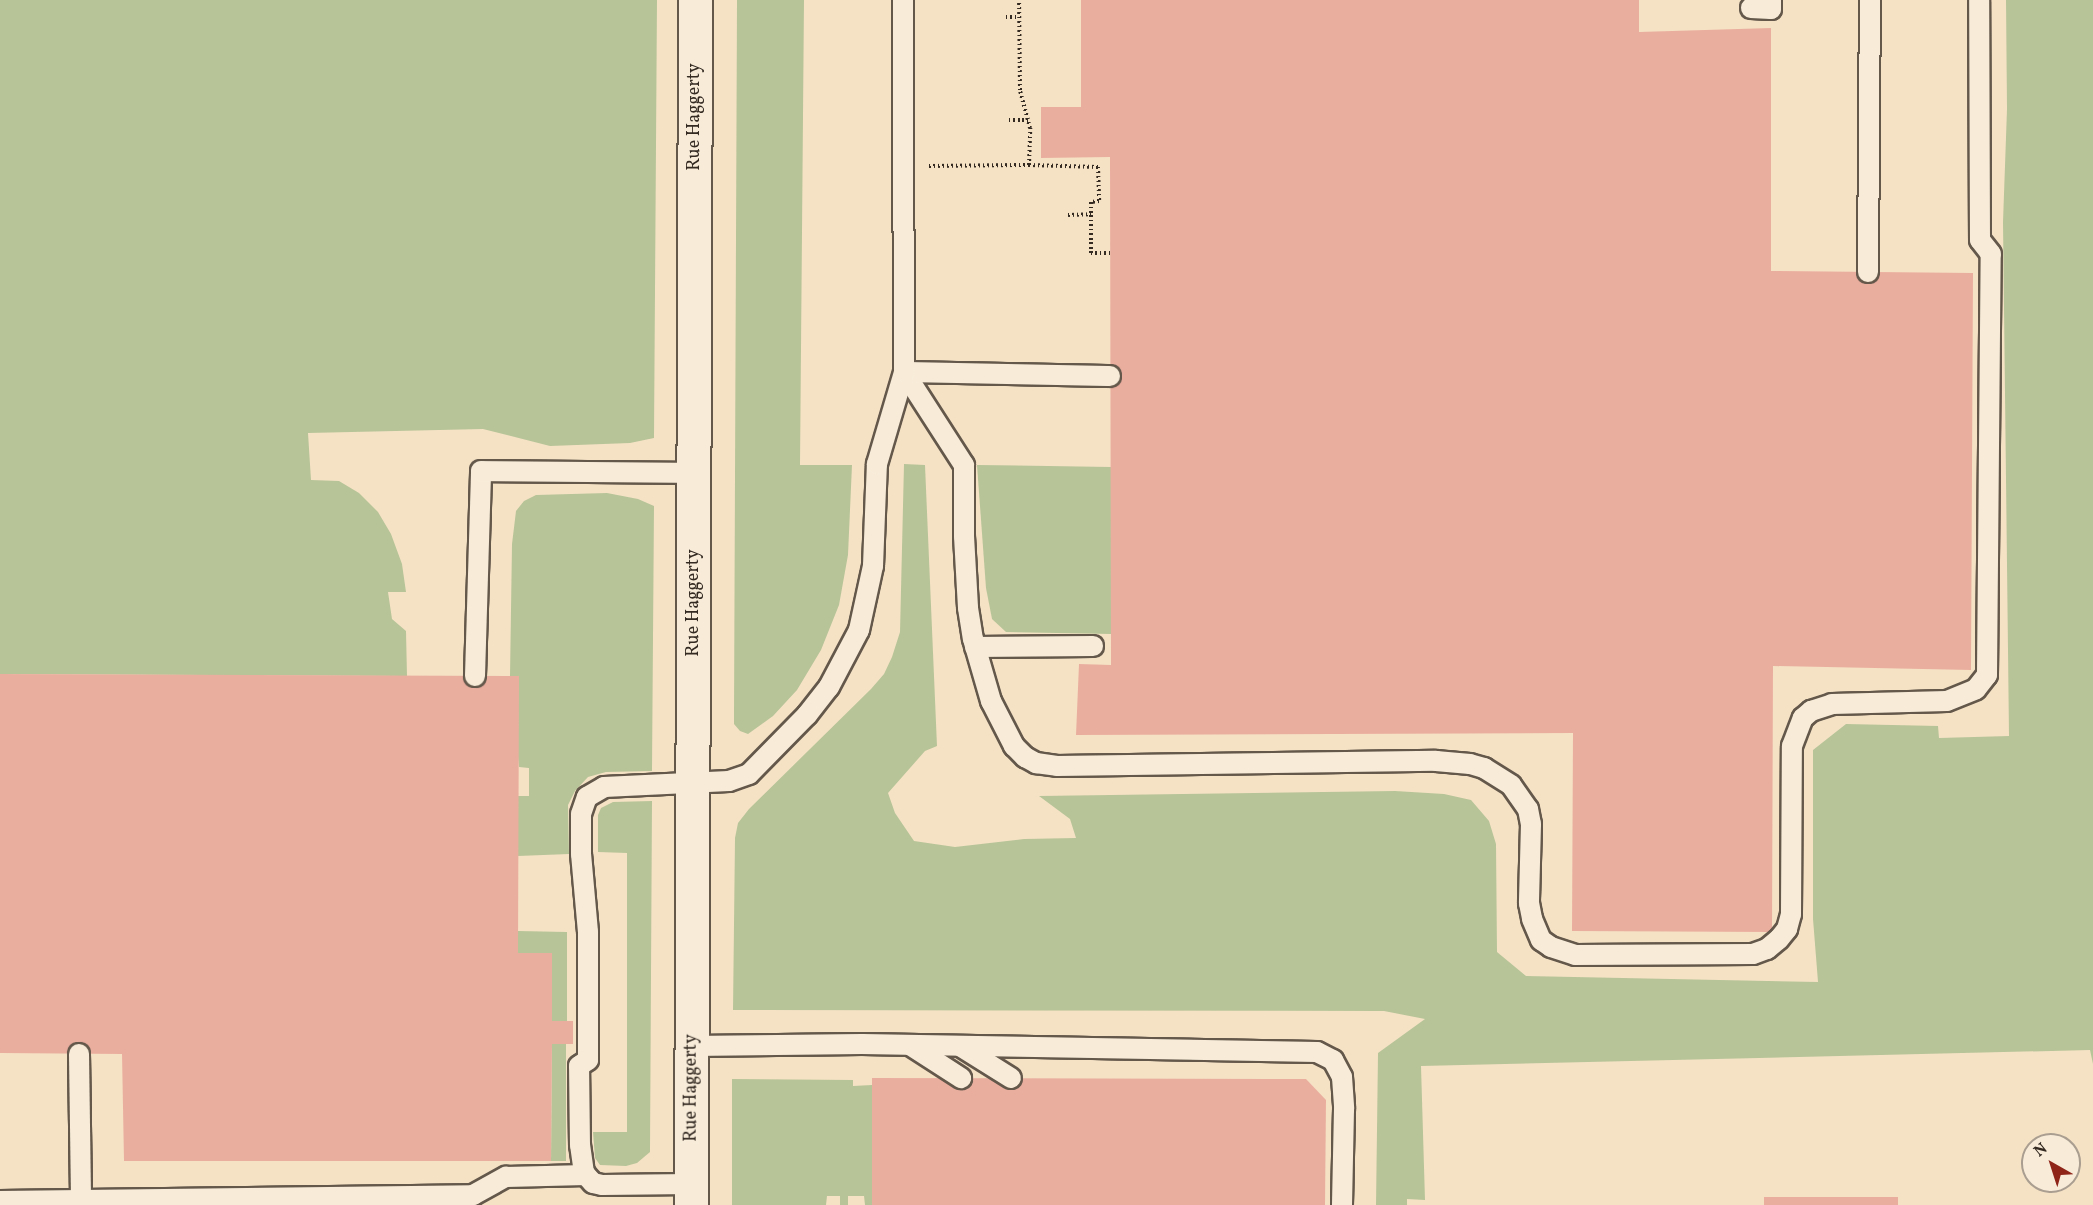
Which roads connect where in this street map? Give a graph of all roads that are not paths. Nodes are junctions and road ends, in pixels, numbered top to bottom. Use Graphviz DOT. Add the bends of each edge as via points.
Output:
graph roads {
  1 [pos="695,0"];
  2 [pos="903,0"];
  3 [pos="1771,0"];
  4 [pos="1870,0"];
  5 [pos="1979,0"];
  6 [pos="1751,8"];
  7 [pos="1868,272"];
  8 [pos="904,372"];
  9 [pos="1110,376"];
  10 [pos="694,473"];
  11 [pos="1093,646"];
  12 [pos="975,647"];
  13 [pos="475,676"];
  14 [pos="693,782"];
  15 [pos="910,1045"];
  16 [pos="958,1045"];
  17 [pos="692,1046"];
  18 [pos="79,1054"];
  19 [pos="961,1078"];
  20 [pos="1011,1078"];
  21 [pos="586,1175"];
  22 [pos="691,1194"];
  23 [pos="0,1201"];
  24 [pos="87,1201"];
  25 [pos="1342,1205"];
  1 -- 10 [label="street, Rue Haggerty"];
  2 -- 8 [label="lane"];
  3 -- 6 [label="lane" via="1771,9"];
  4 -- 7 [label="lane"];
  5 -- 12 [label="lane" via="1980,240 1990,254 1987,675 1976,689 1947,701 1832,704 1803,718 1792,746 1791,915 1787,929 1767,949 1738,956 1587,955 1563,953 1551,947 1541,940 1529,903 1528,809 1511,785 1470,764 1036,764 1014,746 1000,721"];
  8 -- 9 [label="lane"];
  8 -- 12 [label="lane" via="964,465 968,608"];
  8 -- 14 [label="lane" via="877,464 873,566 859,630 849,654 807,715 749,774 737,780"];
  10 -- 13 [label="lane" via="481,471"];
  10 -- 14 [label="street, Rue Haggerty"];
  11 -- 12 [label="lane"];
  14 -- 17 [label="street, Rue Haggerty"];
  14 -- 21 [label="lane" via="604,787 595,790 583,804 588,1060 579,1066 579,1077 580,1145"];
  15 -- 16 [label="lane"];
  15 -- 17 [label="lane"];
  15 -- 19 [label="lane"];
  16 -- 20 [label="lane"];
  16 -- 25 [label="lane" via="1327,1056 1339,1068 1343,1085"];
  17 -- 22 [label="street, Rue Haggerty"];
  18 -- 24 [label="lane"];
  21 -- 22 [label="lane" via="593,1183 602,1185"];
  21 -- 24 [label="lane" via="506,1177 473,1195"];
  23 -- 24 [label="lane"];
}
